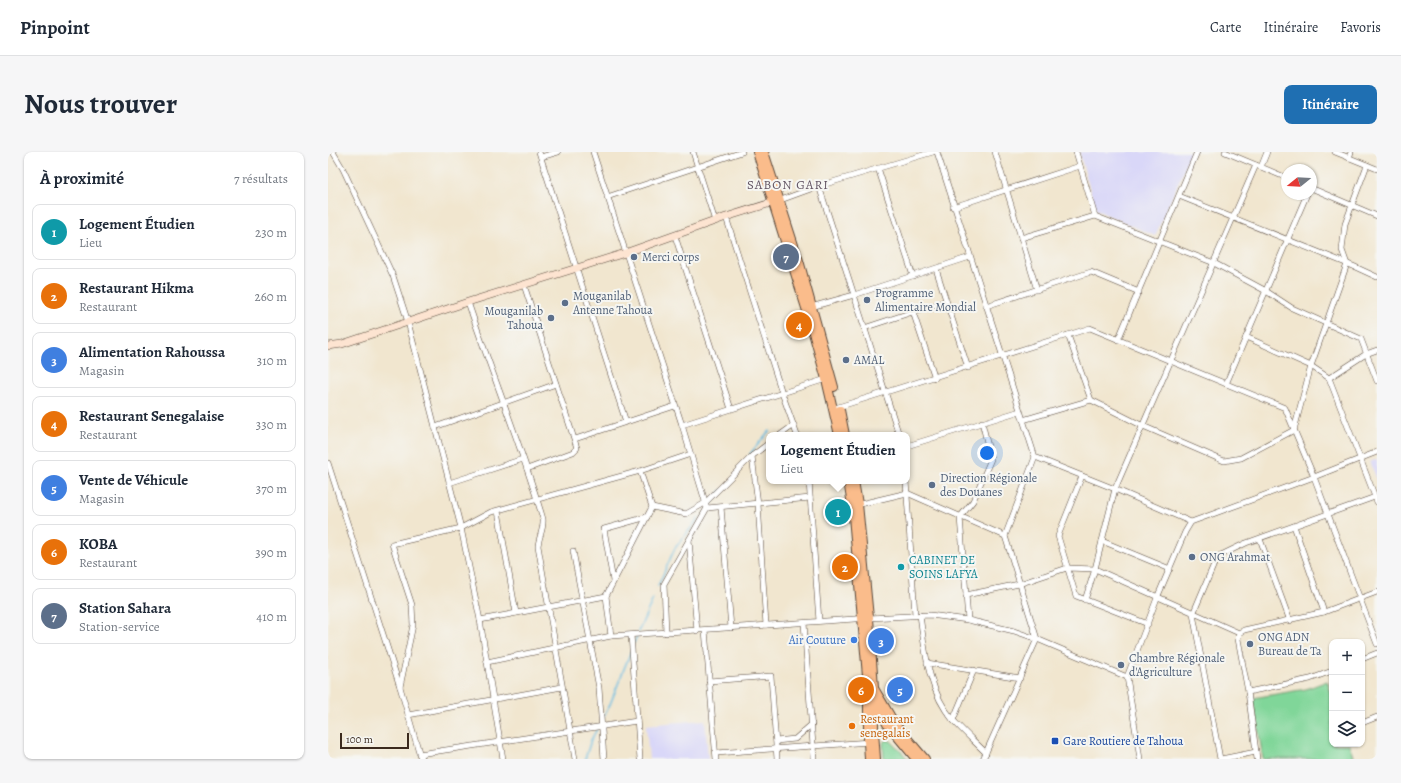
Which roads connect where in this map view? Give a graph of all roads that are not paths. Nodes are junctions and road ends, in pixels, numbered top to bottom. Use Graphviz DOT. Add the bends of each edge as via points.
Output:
graph roads {
  1 [pos="333,152"];
  2 [pos="558,152"];
  3 [pos="593,152"];
  4 [pos="693,152"];
  5 [pos="742,152"];
  6 [pos="758,152"];
  7 [pos="764,152"];
  8 [pos="933,152"];
  9 [pos="937,152"];
  10 [pos="995,152"];
  11 [pos="1076,152"];
  12 [pos="1197,152"];
  13 [pos="1267,152"];
  14 [pos="1335,152"];
  15 [pos="1351,152"];
  16 [pos="1229,153"];
  17 [pos="540,155"];
  18 [pos="1349,158"];
  19 [pos="1080,166"];
  20 [pos="1259,166"];
  21 [pos="1368,166"];
  22 [pos="698,167"];
  23 [pos="878,168"];
  24 [pos="1377,169"];
  25 [pos="1281,175"];
  26 [pos="819,186"];
  27 [pos="1006,190"];
  28 [pos="1317,191"];
  29 [pos="1179,196"];
  30 [pos="607,197"];
  31 [pos="1304,200"];
  32 [pos="777,201"];
  33 [pos="1353,206"];
  34 [pos="953,207"];
  35 [pos="1095,216"];
  36 [pos="1377,216"];
  37 [pos="726,217"];
  38 [pos="1233,218"];
  39 [pos="715,221"];
  40 [pos="674,236"];
  41 [pos="1021,238"];
  42 [pos="1287,240"];
  43 [pos="1160,242"];
  44 [pos="625,253"];
  45 [pos="970,257"];
  46 [pos="1214,263"];
  47 [pos="1347,264"];
  48 [pos="577,268"];
  49 [pos="936,269"];
  50 [pos="913,276"];
  51 [pos="1377,277"];
  52 [pos="524,285"];
  53 [pos="1037,290"];
  54 [pos="1266,291"];
  55 [pos="1139,292"];
  56 [pos="854,295"];
  57 [pos="946,301"];
  58 [pos="468,302"];
  59 [pos="986,306"];
  60 [pos="809,307"];
  61 [pos="913,312"];
  62 [pos="408,322"];
  63 [pos="1326,323"];
  64 [pos="864,328"];
  65 [pos="1068,335"];
  66 [pos="1246,337"];
  67 [pos="1118,340"];
  68 [pos="328,346"];
  69 [pos="1377,350"];
  70 [pos="1366,354"];
  71 [pos="1002,357"];
  72 [pos="824,361"];
  73 [pos="1171,361"];
  74 [pos="1311,366"];
  75 [pos="968,368"];
  76 [pos="935,378"];
  77 [pos="1329,378"];
  78 [pos="826,379"];
  79 [pos="1377,381"];
  80 [pos="556,384"];
  81 [pos="1226,384"];
  82 [pos="782,393"];
  83 [pos="885,393"];
  84 [pos="1091,400"];
  85 [pos="503,403"];
  86 [pos="676,406"];
  87 [pos="836,408"];
  88 [pos="731,409"];
  89 [pos="1020,411"];
  90 [pos="1023,420"];
  91 [pos="626,422"];
  92 [pos="982,422"];
  93 [pos="682,425"];
  94 [pos="794,425"];
  95 [pos="1143,426"];
  96 [pos="435,427"];
  97 [pos="1294,430"];
  98 [pos="784,432"];
  99 [pos="796,432"];
  100 [pos="839,432"];
  101 [pos="844,432"];
  102 [pos="898,432"];
  103 [pos="575,439"];
  104 [pos="766,445"];
  105 [pos="910,445"];
  106 [pos="1377,452"];
  107 [pos="690,454"];
  108 [pos="752,456"];
  109 [pos="1035,457"];
  110 [pos="1360,458"];
  111 [pos="523,459"];
  112 [pos="328,463"];
  113 [pos="527,469"];
  114 [pos="640,471"];
  115 [pos="1082,476"];
  116 [pos="1314,477"];
  117 [pos="450,483"];
  118 [pos="809,484"];
  119 [pos="849,484"];
  120 [pos="854,484"];
  121 [pos="906,484"];
  122 [pos="1115,489"];
  123 [pos="907,493"];
  124 [pos="810,498"];
  125 [pos="537,499"];
  126 [pos="1376,500"];
  127 [pos="758,504"];
  128 [pos="855,505"];
  129 [pos="706,506"];
  130 [pos="652,507"];
  131 [pos="721,507"];
  132 [pos="498,510"];
  133 [pos="1327,514"];
  134 [pos="647,517"];
  135 [pos="960,517"];
  136 [pos="1191,522"];
  137 [pos="1294,526"];
  138 [pos="461,528"];
  139 [pos="1005,536"];
  140 [pos="1260,539"];
  141 [pos="689,540"];
  142 [pos="1102,541"];
  143 [pos="573,551"];
  144 [pos="1067,568"];
  145 [pos="1095,569"];
  146 [pos="1170,569"];
  147 [pos="614,581"];
  148 [pos="1019,584"];
  149 [pos="1377,592"];
  150 [pos="966,595"];
  151 [pos="606,596"];
  152 [pos="1157,598"];
  153 [pos="1360,599"];
  154 [pos="1085,600"];
  155 [pos="582,601"];
  156 [pos="548,607"];
  157 [pos="1324,612"];
  158 [pos="516,613"];
  159 [pos="1193,614"];
  160 [pos="917,615"];
  161 [pos="865,618"];
  162 [pos="480,620"];
  163 [pos="968,620"];
  164 [pos="1290,621"];
  165 [pos="819,622"];
  166 [pos="804,623"];
  167 [pos="1148,624"];
  168 [pos="766,626"];
  169 [pos="731,628"];
  170 [pos="705,630"];
  171 [pos="697,631"];
  172 [pos="666,633"];
  173 [pos="1239,633"];
  174 [pos="631,635"];
  175 [pos="612,636"];
  176 [pos="1037,639"];
  177 [pos="590,640"];
  178 [pos="1377,644"];
  179 [pos="555,647"];
  180 [pos="1377,654"];
  181 [pos="1365,658"];
  182 [pos="487,662"];
  183 [pos="927,663"];
  184 [pos="974,670"];
  185 [pos="1329,672"];
  186 [pos="1127,677"];
  187 [pos="1020,678"];
  188 [pos="709,681"];
  189 [pos="400,687"];
  190 [pos="562,687"];
  191 [pos="871,687"];
  192 [pos="1248,692"];
  193 [pos="494,699"];
  194 [pos="874,699"];
  195 [pos="408,716"];
  196 [pos="1377,717"];
  197 [pos="953,720"];
  198 [pos="638,721"];
  199 [pos="889,722"];
  200 [pos="1365,722"];
  201 [pos="812,724"];
  202 [pos="601,726"];
  203 [pos="570,731"];
  204 [pos="874,732"];
  205 [pos="795,739"];
  206 [pos="776,740"];
  207 [pos="501,742"];
  208 [pos="871,742"];
  209 [pos="813,746"];
  210 [pos="795,748"];
  211 [pos="777,749"];
  212 [pos="1256,752"];
  213 [pos="716,753"];
  214 [pos="986,753"];
  215 [pos="420,756"];
  216 [pos="503,759"];
  217 [pos="575,759"];
  218 [pos="604,759"];
  219 [pos="640,759"];
  220 [pos="716,759"];
  221 [pos="777,759"];
  222 [pos="814,759"];
  223 [pos="870,759"];
  224 [pos="876,759"];
  225 [pos="916,759"];
  226 [pos="925,759"];
  227 [pos="983,759"];
  228 [pos="1140,759"];
  229 [pos="1220,759"];
  230 [pos="1257,759"];
  1 -- 62 [label="street" via="393,276"];
  2 -- 17 [label="street"];
  3 -- 30 [label="street"];
  4 -- 22 [label="street"];
  5 -- 22 [label="street"];
  6 -- 32 [label="main road"];
  7 -- 32 [label="main road"];
  8 -- 23 [label="street"];
  9 -- 34 [label="street"];
  10 -- 27 [label="street"];
  11 -- 19 [label="street"];
  12 -- 29 [label="street"];
  13 -- 20 [label="street"];
  14 -- 18 [label="street"];
  15 -- 18 [label="street"];
  16 -- 20 [label="street"];
  17 -- 48 [label="street"];
  18 -- 21 [label="street"];
  19 -- 27 [label="street"];
  19 -- 35 [label="street"];
  20 -- 25 [label="street"];
  20 -- 38 [label="street"];
  21 -- 24 [label="street"];
  21 -- 33 [label="street"];
  22 -- 30 [label="street"];
  22 -- 39 [label="street"];
  23 -- 26 [label="street"];
  23 -- 50 [label="street"];
  26 -- 32 [label="street"];
  26 -- 56 [label="street"];
  27 -- 34 [label="street"];
  27 -- 41 [label="street"];
  28 -- 33 [label="street"];
  29 -- 38 [label="street"];
  29 -- 43 [label="street"];
  30 -- 44 [label="street"];
  31 -- 42 [label="street"];
  32 -- 37 [label="street"];
  32 -- 60 [label="main road"];
  33 -- 36 [label="street"];
  33 -- 47 [label="street" via="1345,224 1342,250"];
  34 -- 45 [label="street"];
  35 -- 41 [label="street"];
  35 -- 43 [label="street"];
  37 -- 39 [label="street"];
  37 -- 82 [label="street"];
  38 -- 42 [label="street"];
  38 -- 46 [label="street"];
  39 -- 40 [label="street"];
  40 -- 44 [label="street"];
  40 -- 88 [label="street"];
  41 -- 53 [label="street"];
  42 -- 47 [label="street"];
  42 -- 54 [label="street"];
  43 -- 46 [label="street"];
  43 -- 55 [label="street"];
  44 -- 48 [label="street"];
  44 -- 86 [label="street"];
  45 -- 49 [label="street"];
  45 -- 59 [label="street"];
  46 -- 54 [label="street"];
  46 -- 73 [label="street"];
  47 -- 51 [label="street"];
  47 -- 63 [label="street"];
  48 -- 52 [label="street"];
  48 -- 91 [label="street"];
  49 -- 50 [label="street"];
  49 -- 57 [label="street"];
  50 -- 56 [label="street"];
  52 -- 58 [label="street"];
  52 -- 80 [label="street"];
  53 -- 55 [label="street" via="1091,272"];
  53 -- 59 [label="street"];
  54 -- 63 [label="street" via="1292,308"];
  54 -- 66 [label="street"];
  55 -- 67 [label="street"];
  56 -- 60 [label="street"];
  56 -- 64 [label="street"];
  57 -- 61 [label="street"];
  57 -- 75 [label="street"];
  58 -- 62 [label="street"];
  58 -- 85 [label="street"];
  59 -- 71 [label="street"];
  60 -- 72 [label="main road"];
  61 -- 64 [label="street"];
  61 -- 76 [label="street"];
  62 -- 68 [label="street" via="342,344"];
  62 -- 96 [label="street"];
  63 -- 70 [label="street" via="1360,339"];
  63 -- 74 [label="street"];
  64 -- 83 [label="street"];
  65 -- 67 [label="street" via="1090,328"];
  65 -- 71 [label="street"];
  65 -- 84 [label="street"];
  66 -- 74 [label="street"];
  66 -- 81 [label="street"];
  67 -- 73 [label="street"];
  69 -- 70 [label="street"];
  70 -- 77 [label="street"];
  70 -- 79 [label="street"];
  71 -- 75 [label="street"];
  71 -- 89 [label="street"];
  72 -- 78 [label="main road"];
  72 -- 87 [label="main road"];
  73 -- 81 [label="street"];
  73 -- 95 [label="street"];
  74 -- 77 [label="street"];
  74 -- 97 [label="street"];
  75 -- 76 [label="street"];
  76 -- 83 [label="street"];
  77 -- 110 [label="street"];
  78 -- 82 [label="street"];
  78 -- 87 [label="main road"];
  80 -- 85 [label="street"];
  80 -- 103 [label="street"];
  81 -- 97 [label="street" via="1285,408"];
  82 -- 88 [label="street"];
  82 -- 94 [label="street"];
  83 -- 87 [label="street"];
  83 -- 102 [label="street"];
  84 -- 90 [label="street"];
  84 -- 95 [label="street"];
  85 -- 96 [label="street"];
  85 -- 111 [label="street"];
  86 -- 91 [label="street"];
  86 -- 93 [label="street"];
  87 -- 100 [label="main road"];
  87 -- 101 [label="main road"];
  88 -- 93 [label="street"];
  89 -- 90 [label="street"];
  89 -- 92 [label="street"];
  90 -- 109 [label="street"];
  91 -- 103 [label="street"];
  92 -- 105 [label="street"];
  92 -- 135 [label="street" via="991,459 973,501"];
  93 -- 107 [label="street"];
  94 -- 98 [label="street"];
  94 -- 99 [label="street"];
  95 -- 97 [label="street" via="1224,461 1241,458"];
  95 -- 122 [label="street"];
  96 -- 117 [label="street"];
  97 -- 116 [label="street"];
  103 -- 113 [label="street" via="578,448 573,452"];
  104 -- 108 [label="street"];
  106 -- 110 [label="street"];
  107 -- 114 [label="street"];
  107 -- 129 [label="street"];
  108 -- 127 [label="street"];
  108 -- 129 [label="street"];
  109 -- 115 [label="street"];
  109 -- 139 [label="street"];
  110 -- 116 [label="street"];
  110 -- 126 [label="street"];
  111 -- 113 [label="street"];
  111 -- 117 [label="street"];
  112 -- 189 [label="street"];
  113 -- 125 [label="street"];
  114 -- 125 [label="street"];
  114 -- 130 [label="street"];
  115 -- 122 [label="street"];
  115 -- 144 [label="street" via="1058,536"];
  116 -- 133 [label="street"];
  116 -- 136 [label="street"];
  117 -- 138 [label="street"];
  118 -- 124 [label="street"];
  119 -- 128 [label="main road"];
  120 -- 128 [label="main road"];
  121 -- 123 [label="street"];
  122 -- 136 [label="street"];
  122 -- 142 [label="street"];
  123 -- 128 [label="street"];
  123 -- 135 [label="street"];
  123 -- 160 [label="street"];
  124 -- 127 [label="street"];
  124 -- 165 [label="street"];
  125 -- 132 [label="street"];
  125 -- 156 [label="street" via="544,527 538,546"];
  126 -- 133 [label="street"];
  127 -- 131 [label="street"];
  127 -- 168 [label="street"];
  128 -- 161 [label="main road"];
  129 -- 130 [label="street" via="686,514"];
  129 -- 131 [label="street"];
  129 -- 141 [label="street"];
  130 -- 134 [label="street"];
  131 -- 169 [label="street"];
  132 -- 138 [label="street"];
  132 -- 158 [label="street"];
  133 -- 137 [label="street"];
  133 -- 153 [label="street"];
  134 -- 147 [label="street"];
  134 -- 147 [label="street" via="604,529"];
  135 -- 139 [label="street"];
  135 -- 150 [label="street"];
  136 -- 146 [label="street"];
  137 -- 140 [label="street"];
  137 -- 157 [label="street"];
  138 -- 162 [label="street"];
  138 -- 189 [label="street" via="392,544 412,605 413,625"];
  139 -- 148 [label="street"];
  140 -- 159 [label="street" via="1217,557"];
  140 -- 164 [label="street"];
  141 -- 171 [label="street"];
  141 -- 172 [label="street" via="664,584"];
  142 -- 145 [label="street"];
  142 -- 146 [label="street"];
  143 -- 155 [label="street"];
  144 -- 145 [label="street"];
  144 -- 148 [label="street"];
  144 -- 154 [label="street" via="1076,596"];
  145 -- 152 [label="street"];
  145 -- 154 [label="street"];
  146 -- 152 [label="street"];
  147 -- 151 [label="street"];
  148 -- 150 [label="street"];
  148 -- 176 [label="street"];
  149 -- 153 [label="street"];
  150 -- 163 [label="street"];
  151 -- 155 [label="street"];
  151 -- 175 [label="street"];
  152 -- 159 [label="street"];
  152 -- 167 [label="street"];
  153 -- 157 [label="street"];
  153 -- 178 [label="street"];
  154 -- 167 [label="street"];
  155 -- 156 [label="street"];
  155 -- 177 [label="street"];
  156 -- 158 [label="street"];
  156 -- 179 [label="street"];
  157 -- 164 [label="street"];
  158 -- 162 [label="street"];
  159 -- 173 [label="street"];
  159 -- 229 [label="street"];
  160 -- 161 [label="street"];
  160 -- 163 [label="street"];
  160 -- 183 [label="street"];
  161 -- 165 [label="street"];
  161 -- 191 [label="main road"];
  161 -- 191 [label="main road" via="866,676"];
  162 -- 182 [label="street"];
  163 -- 176 [label="street"];
  164 -- 173 [label="street"];
  165 -- 166 [label="street"];
  166 -- 168 [label="street"];
  166 -- 201 [label="street"];
  167 -- 186 [label="street"];
  168 -- 169 [label="street"];
  169 -- 170 [label="street"];
  170 -- 171 [label="street"];
  170 -- 188 [label="street"];
  171 -- 172 [label="street"];
  172 -- 174 [label="street"];
  173 -- 192 [label="street"];
  174 -- 175 [label="street"];
  174 -- 198 [label="street"];
  175 -- 177 [label="street"];
  176 -- 186 [label="street"];
  176 -- 187 [label="street"];
  177 -- 179 [label="street"];
  177 -- 202 [label="street" via="599,688"];
  179 -- 182 [label="street"];
  179 -- 190 [label="street"];
  180 -- 181 [label="street"];
  182 -- 193 [label="street"];
  183 -- 184 [label="street"];
  183 -- 197 [label="street" via="934,690"];
  184 -- 187 [label="street"];
  184 -- 197 [label="street"];
  185 -- 192 [label="street" via="1310,679"];
  186 -- 228 [label="street"];
  187 -- 214 [label="street"];
  188 -- 206 [label="street" via="771,676"];
  188 -- 213 [label="street"];
  189 -- 195 [label="street"];
  190 -- 193 [label="street"];
  190 -- 203 [label="street"];
  191 -- 194 [label="main road"];
  191 -- 199 [label="main road"];
  191 -- 208 [label="main road"];
  192 -- 212 [label="street"];
  193 -- 195 [label="street"];
  193 -- 207 [label="street"];
  194 -- 199 [label="main road"];
  194 -- 204 [label="main road"];
  195 -- 215 [label="street"];
  196 -- 200 [label="street"];
  197 -- 214 [label="street"];
  198 -- 202 [label="street"];
  198 -- 219 [label="street"];
  199 -- 204 [label="main road"];
  199 -- 225 [label="main road"];
  199 -- 226 [label="main road"];
  201 -- 205 [label="street"];
  201 -- 209 [label="street"];
  202 -- 203 [label="street"];
  202 -- 218 [label="street"];
  203 -- 207 [label="street"];
  203 -- 217 [label="street"];
  204 -- 208 [label="main road"];
  205 -- 206 [label="street"];
  205 -- 210 [label="street"];
  206 -- 211 [label="street"];
  207 -- 215 [label="street"];
  207 -- 216 [label="street"];
  208 -- 209 [label="street"];
  208 -- 223 [label="main road"];
  208 -- 224 [label="main road"];
  209 -- 210 [label="street"];
  209 -- 222 [label="street"];
  210 -- 211 [label="street"];
  211 -- 213 [label="street"];
  211 -- 221 [label="street"];
  212 -- 229 [label="street"];
  212 -- 230 [label="street"];
  213 -- 220 [label="street"];
  214 -- 227 [label="street"];
}
